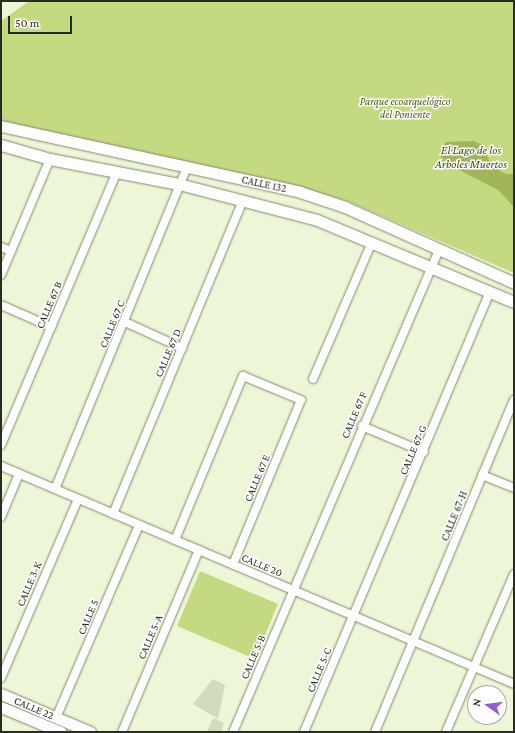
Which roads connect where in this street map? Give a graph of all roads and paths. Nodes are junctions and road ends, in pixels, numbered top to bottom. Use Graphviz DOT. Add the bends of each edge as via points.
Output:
graph roads {
  1 [pos="1,126"];
  2 [pos="1,145"];
  3 [pos="50,159"];
  4 [pos="187,167"];
  5 [pos="116,172"];
  6 [pos="179,184"];
  7 [pos="243,200"];
  8 [pos="372,242"];
  9 [pos="1,247"];
  10 [pos="439,250"];
  11 [pos="11,251"];
  12 [pos="430,269"];
  13 [pos="1,275"];
  14 [pos="514,283"];
  15 [pos="490,292"];
  16 [pos="514,302"];
  17 [pos="1,305"];
  18 [pos="124,322"];
  19 [pos="51,327"];
  20 [pos="182,348"];
  21 [pos="313,379"];
  22 [pos="514,400"];
  23 [pos="362,426"];
  24 [pos="1,445"];
  25 [pos="424,452"];
  26 [pos="1,466"];
  27 [pos="19,474"];
  28 [pos="482,475"];
  29 [pos="514,488"];
  30 [pos="55,489"];
  31 [pos="78,499"];
  32 [pos="113,514"];
  33 [pos="1,517"];
  34 [pos="139,525"];
  35 [pos="174,540"];
  36 [pos="199,550"];
  37 [pos="232,564"];
  38 [pos="514,574"];
  39 [pos="294,590"];
  40 [pos="354,616"];
  41 [pos="414,642"];
  42 [pos="474,667"];
  43 [pos="1,678"];
  44 [pos="514,684"];
  45 [pos="1,694"];
  46 [pos="1,707"];
  47 [pos="56,728"];
  48 [pos="90,732"];
  49 [pos="122,732"];
  50 [pos="233,732"];
  51 [pos="304,732"];
  52 [pos="375,732"];
  53 [pos="446,732"];
  1 -- 4 [label="street, CALLE 132"];
  2 -- 3 [label="street, CALLE 132"];
  3 -- 5 [label="street, CALLE 132"];
  3 -- 11 [label="street"];
  4 -- 6 [label="street, CALLE 67 C"];
  4 -- 10 [label="street, CALLE 132" via="300,192 345,207"];
  5 -- 6 [label="street, CALLE 132"];
  5 -- 19 [label="street, CALLE 67 B"];
  6 -- 7 [label="street, CALLE 132"];
  6 -- 18 [label="street, CALLE 67 C"];
  7 -- 8 [label="street, CALLE 132" via="317,220"];
  7 -- 20 [label="street, CALLE 67 D"];
  8 -- 12 [label="street, CALLE 132"];
  8 -- 21 [label="street"];
  9 -- 11 [label="street"];
  10 -- 12 [label="street, CALLE 67 F"];
  10 -- 14 [label="street, CALLE 132"];
  11 -- 13 [label="street"];
  12 -- 15 [label="street, CALLE 132"];
  12 -- 23 [label="street, CALLE 67 F"];
  15 -- 16 [label="street, CALLE 132"];
  15 -- 25 [label="street, CALLE 67-G"];
  17 -- 19 [label="street"];
  18 -- 20 [label="street"];
  18 -- 30 [label="street, CALLE 67 C"];
  19 -- 24 [label="street, CALLE 67 B"];
  20 -- 32 [label="street, CALLE 67 D"];
  22 -- 28 [label="street, CALLE 67-H"];
  23 -- 25 [label="street"];
  23 -- 39 [label="street, CALLE 67 F"];
  25 -- 40 [label="street, CALLE 67-G"];
  26 -- 27 [label="street, CALLE 20"];
  27 -- 30 [label="street, CALLE 20"];
  27 -- 33 [label="street"];
  28 -- 29 [label="street"];
  28 -- 41 [label="street, CALLE 67-H"];
  30 -- 31 [label="street, CALLE 20"];
  31 -- 32 [label="street, CALLE 20"];
  31 -- 43 [label="street, CALLE 3-K"];
  32 -- 34 [label="street, CALLE 20"];
  34 -- 35 [label="street, CALLE 20"];
  34 -- 47 [label="street, CALLE 5"];
  35 -- 36 [label="street, CALLE 20"];
  35 -- 37 [label="street, CALLE 67 E" via="243,376 301,400"];
  36 -- 37 [label="street, CALLE 20"];
  36 -- 49 [label="street, CALLE 5-A"];
  37 -- 39 [label="street, CALLE 20"];
  38 -- 42 [label="street"];
  39 -- 40 [label="street, CALLE 20"];
  39 -- 50 [label="street, CALLE 5-B"];
  40 -- 41 [label="street, CALLE 20"];
  40 -- 51 [label="street, CALLE 5-C"];
  41 -- 42 [label="street, CALLE 20"];
  41 -- 52 [label="street, CALLE 67-H"];
  42 -- 44 [label="street, CALLE 20"];
  42 -- 53 [label="street"];
  45 -- 47 [label="street, CALLE 22"];
  46 -- 47 [label="street, CALLE 22"];
  47 -- 48 [label="street, CALLE 22"];
}
